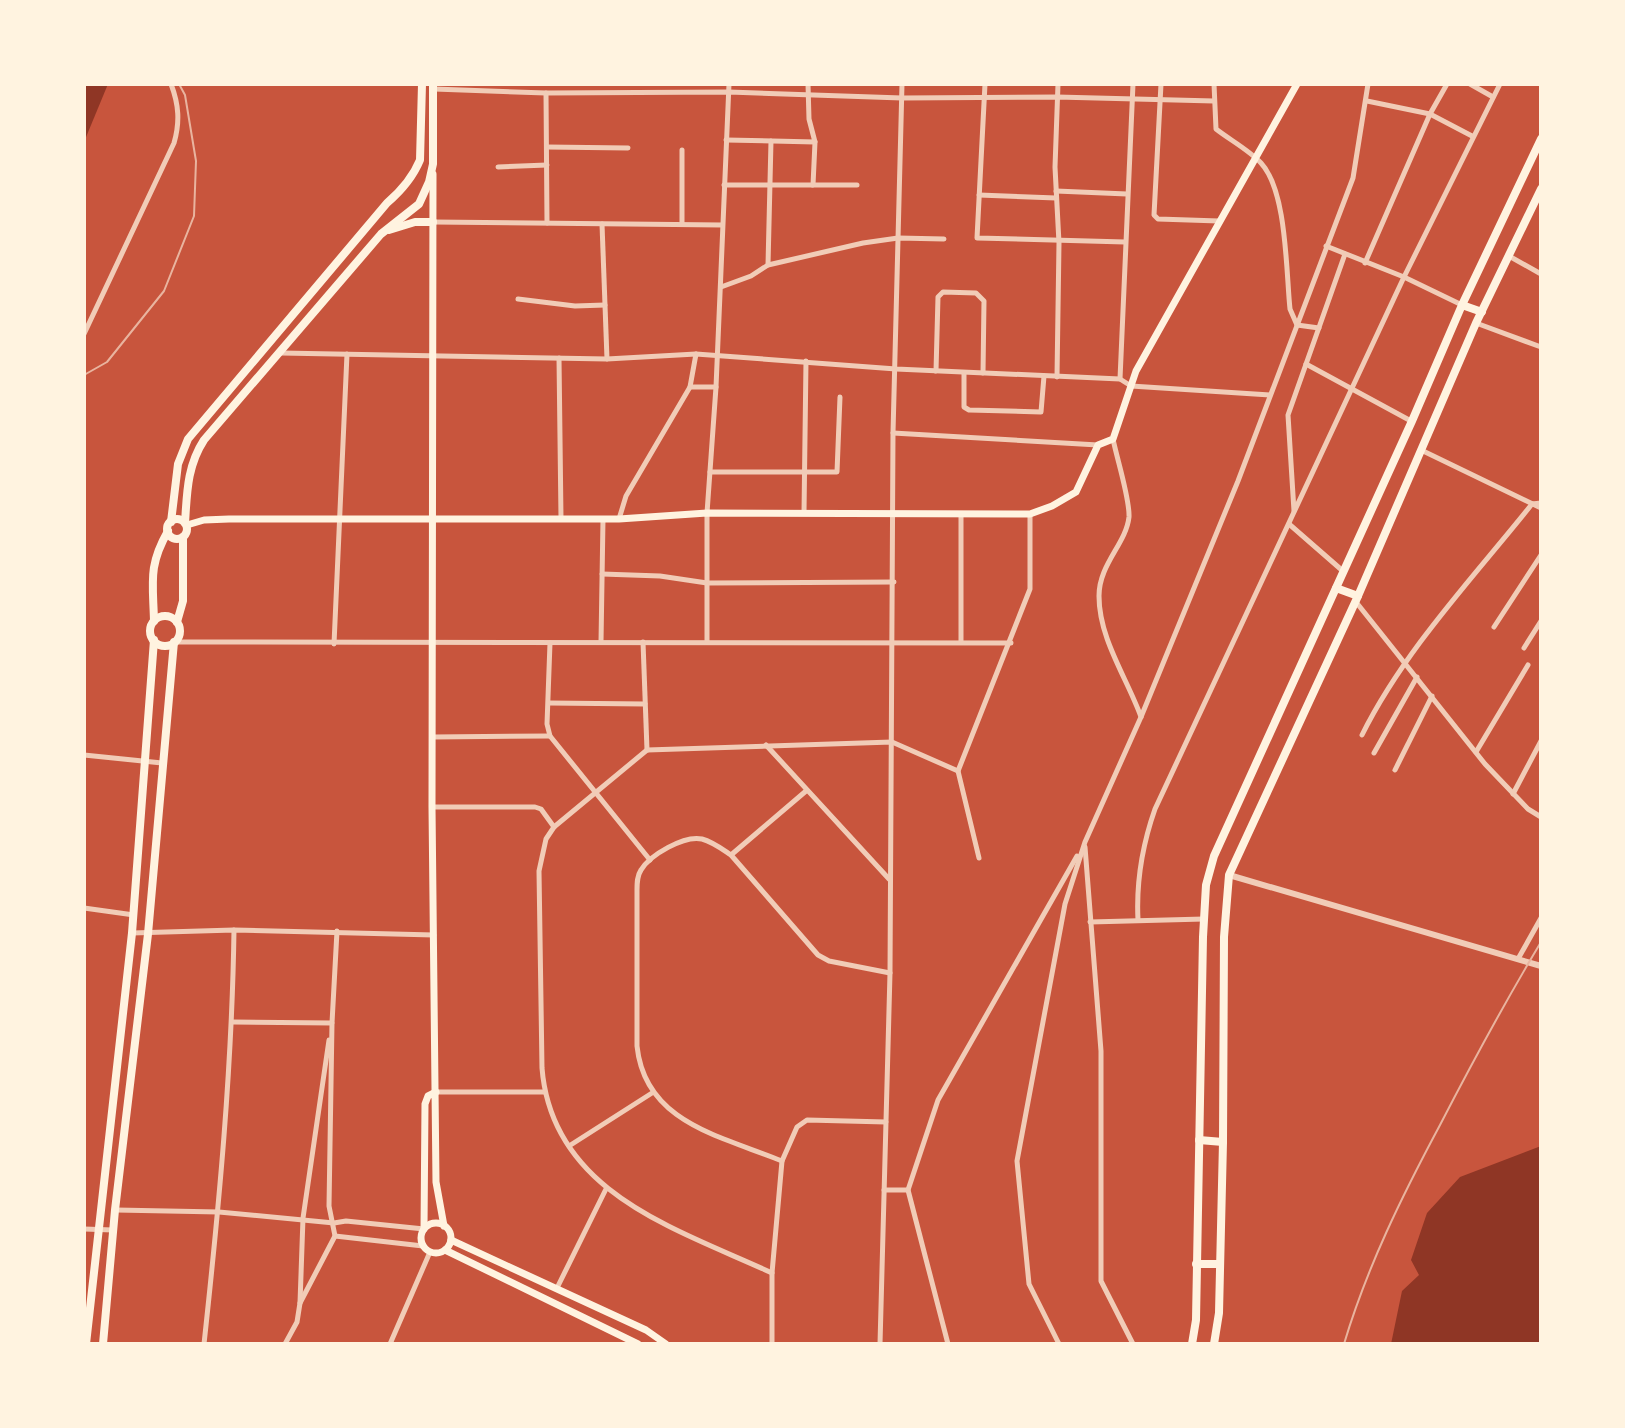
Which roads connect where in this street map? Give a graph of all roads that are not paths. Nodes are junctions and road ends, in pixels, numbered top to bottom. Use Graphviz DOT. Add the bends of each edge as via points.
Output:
graph roads {
  1 [pos="171,84"];
  2 [pos="422,84"];
  3 [pos="729,84"];
  4 [pos="808,84"];
  5 [pos="902,84"];
  6 [pos="985,84"];
  7 [pos="1058,84"];
  8 [pos="1133,84"];
  9 [pos="1161,84"];
  10 [pos="1214,84"];
  11 [pos="1297,84"];
  12 [pos="1368,84"];
  13 [pos="1447,84"];
  14 [pos="1470,84"];
  15 [pos="1500,84"];
  16 [pos="433,87"];
  17 [pos="496,87"];
  18 [pos="729,92"];
  19 [pos="546,93"];
  20 [pos="808,94"];
  21 [pos="1057,97"];
  22 [pos="1493,97"];
  23 [pos="902,98"];
  24 [pos="985,98"];
  25 [pos="1132,99"];
  26 [pos="1161,100"];
  27 [pos="1214,101"];
  28 [pos="1367,101"];
  29 [pos="1430,114"];
  30 [pos="1472,136"];
  31 [pos="1541,139"];
  32 [pos="726,140"];
  33 [pos="771,141"];
  34 [pos="815,142"];
  35 [pos="547,147"];
  36 [pos="628,148"];
  37 [pos="682,150"];
  38 [pos="1255,157"];
  39 [pos="433,164"];
  40 [pos="547,165"];
  41 [pos="498,167"];
  42 [pos="724,185"];
  43 [pos="771,185"];
  44 [pos="813,185"];
  45 [pos="857,185"];
  46 [pos="1541,189"];
  47 [pos="1127,194"];
  48 [pos="979,195"];
  49 [pos="1056,195"];
  50 [pos="1219,221"];
  51 [pos="433,222"];
  52 [pos="547,223"];
  53 [pos="602,224"];
  54 [pos="682,224"];
  55 [pos="722,225"];
  56 [pos="381,234"];
  57 [pos="898,238"];
  58 [pos="944,239"];
  59 [pos="1059,240"];
  60 [pos="1125,242"];
  61 [pos="1326,246"];
  62 [pos="1345,254"];
  63 [pos="1509,256"];
  64 [pos="1365,263"];
  65 [pos="768,265"];
  66 [pos="1541,274"];
  67 [pos="1404,277"];
  68 [pos="721,287"];
  69 [pos="518,299"];
  70 [pos="605,305"];
  71 [pos="1462,305"];
  72 [pos="1482,312"];
  73 [pos="1476,323"];
  74 [pos="1297,325"];
  75 [pos="1319,328"];
  76 [pos="84,334"];
  77 [pos="1541,347"];
  78 [pos="264,351"];
  79 [pos="280,353"];
  80 [pos="347,354"];
  81 [pos="696,354"];
  82 [pos="432,356"];
  83 [pos="717,356"];
  84 [pos="559,358"];
  85 [pos="607,359"];
  86 [pos="806,361"];
  87 [pos="1306,364"];
  88 [pos="896,369"];
  89 [pos="936,371"];
  90 [pos="964,373"];
  91 [pos="983,373"];
  92 [pos="1044,376"];
  93 [pos="1057,377"];
  94 [pos="1120,379"];
  95 [pos="1131,386"];
  96 [pos="690,387"];
  97 [pos="716,387"];
  98 [pos="1352,390"];
  99 [pos="1270,395"];
  100 [pos="840,397"];
  101 [pos="1412,421"];
  102 [pos="192,432"];
  103 [pos="893,433"];
  104 [pos="1113,439"];
  105 [pos="204,440"];
  106 [pos="1098,445"];
  107 [pos="1421,450"];
  108 [pos="710,472"];
  109 [pos="804,472"];
  110 [pos="1532,504"];
  111 [pos="1541,506"];
  112 [pos="1294,512"];
  113 [pos="707,513"];
  114 [pos="804,513"];
  115 [pos="961,513"];
  116 [pos="894,514"];
  117 [pos="1030,514"];
  118 [pos="339,518"];
  119 [pos="561,518"];
  120 [pos="603,518"];
  121 [pos="619,519"];
  122 [pos="433,520"];
  123 [pos="186,524"];
  124 [pos="1289,524"];
  125 [pos="170,526"];
  126 [pos="183,537"];
  127 [pos="1541,555"];
  128 [pos="1344,572"];
  129 [pos="602,574"];
  130 [pos="894,582"];
  131 [pos="707,583"];
  132 [pos="1336,588"];
  133 [pos="1356,598"];
  134 [pos="154,621"];
  135 [pos="1541,621"];
  136 [pos="177,622"];
  137 [pos="1494,627"];
  138 [pos="154,640"];
  139 [pos="174,642"];
  140 [pos="601,642"];
  141 [pos="643,642"];
  142 [pos="707,642"];
  143 [pos="893,642"];
  144 [pos="961,642"];
  145 [pos="432,643"];
  146 [pos="550,643"];
  147 [pos="1011,643"];
  148 [pos="334,644"];
  149 [pos="1524,648"];
  150 [pos="1405,661"];
  151 [pos="1528,665"];
  152 [pos="1417,677"];
  153 [pos="1432,696"];
  154 [pos="549,703"];
  155 [pos="645,704"];
  156 [pos="1141,717"];
  157 [pos="1362,735"];
  158 [pos="550,736"];
  159 [pos="433,737"];
  160 [pos="1541,741"];
  161 [pos="892,742"];
  162 [pos="766,744"];
  163 [pos="647,750"];
  164 [pos="1476,752"];
  165 [pos="1374,753"];
  166 [pos="84,755"];
  167 [pos="146,761"];
  168 [pos="163,763"];
  169 [pos="1395,770"];
  170 [pos="958,771"];
  171 [pos="806,791"];
  172 [pos="596,793"];
  173 [pos="1513,794"];
  174 [pos="432,807"];
  175 [pos="1541,817"];
  176 [pos="554,827"];
  177 [pos="1085,842"];
  178 [pos="731,855"];
  179 [pos="979,858"];
  180 [pos="650,860"];
  181 [pos="1229,875"];
  182 [pos="890,881"];
  183 [pos="84,908"];
  184 [pos="134,915"];
  185 [pos="1541,918"];
  186 [pos="1204,919"];
  187 [pos="1138,920"];
  188 [pos="1090,922"];
  189 [pos="234,930"];
  190 [pos="337,931"];
  191 [pos="132,933"];
  192 [pos="148,934"];
  193 [pos="435,935"];
  194 [pos="1203,937"];
  195 [pos="1224,937"];
  196 [pos="1518,959"];
  197 [pos="1541,966"];
  198 [pos="890,973"];
  199 [pos="233,1022"];
  200 [pos="332,1023"];
  201 [pos="436,1092"];
  202 [pos="544,1092"];
  203 [pos="652,1093"];
  204 [pos="886,1122"];
  205 [pos="1199,1140"];
  206 [pos="1223,1142"];
  207 [pos="569,1146"];
  208 [pos="782,1161"];
  209 [pos="606,1189"];
  210 [pos="884,1190"];
  211 [pos="908,1190"];
  212 [pos="115,1210"];
  213 [pos="219,1212"];
  214 [pos="303,1218"];
  215 [pos="334,1223"];
  216 [pos="444,1226"];
  217 [pos="84,1229"];
  218 [pos="424,1229"];
  219 [pos="97,1230"];
  220 [pos="113,1230"];
  221 [pos="335,1236"];
  222 [pos="451,1240"];
  223 [pos="423,1246"];
  224 [pos="445,1250"];
  225 [pos="430,1252"];
  226 [pos="1196,1264"];
  227 [pos="1220,1264"];
  228 [pos="772,1273"];
  229 [pos="557,1288"];
  230 [pos="300,1303"];
  231 [pos="86,1344"];
  232 [pos="103,1344"];
  233 [pos="204,1344"];
  234 [pos="285,1344"];
  235 [pos="390,1344"];
  236 [pos="638,1344"];
  237 [pos="666,1344"];
  238 [pos="772,1344"];
  239 [pos="880,1344"];
  240 [pos="948,1344"];
  241 [pos="1059,1344"];
  242 [pos="1133,1344"];
  243 [pos="1192,1344"];
  244 [pos="1214,1344"];
  1 -- 76 [label="street" via="178,102 174,143"];
  2 -- 78 [label="main road" via="420,160 406,184"];
  3 -- 18 [label="street"];
  4 -- 20 [label="street"];
  5 -- 23 [label="street"];
  6 -- 24 [label="street"];
  7 -- 21 [label="street"];
  8 -- 25 [label="street"];
  9 -- 26 [label="street"];
  10 -- 27 [label="street"];
  11 -- 38 [label="main road"];
  12 -- 28 [label="street"];
  13 -- 29 [label="street"];
  14 -- 22 [label="street"];
  15 -- 22 [label="street"];
  16 -- 17 [label="street"];
  16 -- 39 [label="main road"];
  17 -- 19 [label="street"];
  18 -- 19 [label="street"];
  18 -- 20 [label="street"];
  18 -- 32 [label="street"];
  19 -- 35 [label="street"];
  20 -- 23 [label="street"];
  20 -- 34 [label="street"];
  21 -- 24 [label="street"];
  21 -- 25 [label="street"];
  21 -- 49 [label="street"];
  22 -- 30 [label="street"];
  23 -- 24 [label="street"];
  23 -- 57 [label="street"];
  24 -- 48 [label="street"];
  25 -- 26 [label="street"];
  25 -- 47 [label="street"];
  26 -- 27 [label="street"];
  26 -- 50 [label="street" via="1154,215"];
  27 -- 38 [label="street" via="1216,129"];
  28 -- 29 [label="street"];
  28 -- 61 [label="street" via="1353,178"];
  29 -- 30 [label="street"];
  29 -- 64 [label="street"];
  30 -- 67 [label="street"];
  31 -- 71 [label="main road"];
  32 -- 33 [label="street"];
  32 -- 42 [label="street"];
  33 -- 34 [label="street"];
  33 -- 43 [label="street"];
  34 -- 44 [label="street"];
  35 -- 36 [label="street"];
  35 -- 40 [label="street"];
  37 -- 54 [label="street"];
  38 -- 50 [label="main road"];
  38 -- 74 [label="street" via="1275,191 1290,309"];
  39 -- 51 [label="main road"];
  39 -- 56 [label="main road" via="419,204"];
  40 -- 41 [label="street"];
  40 -- 52 [label="street"];
  42 -- 43 [label="street"];
  42 -- 55 [label="street"];
  43 -- 44 [label="street"];
  43 -- 65 [label="street"];
  44 -- 45 [label="street"];
  46 -- 63 [label="main road"];
  47 -- 49 [label="street"];
  47 -- 60 [label="street"];
  48 -- 49 [label="street"];
  48 -- 59 [label="street" via="977,238"];
  49 -- 59 [label="street"];
  50 -- 95 [label="main road"];
  51 -- 52 [label="street"];
  51 -- 56 [label="main road" via="406,224"];
  51 -- 82 [label="main road"];
  52 -- 53 [label="street"];
  53 -- 54 [label="street"];
  53 -- 70 [label="street"];
  54 -- 55 [label="street"];
  55 -- 68 [label="street"];
  56 -- 79 [label="main road"];
  57 -- 58 [label="street"];
  57 -- 65 [label="street"];
  57 -- 88 [label="street"];
  59 -- 60 [label="street"];
  59 -- 93 [label="street"];
  60 -- 94 [label="street"];
  61 -- 62 [label="street"];
  61 -- 74 [label="street"];
  62 -- 64 [label="street"];
  62 -- 75 [label="street"];
  63 -- 66 [label="street"];
  63 -- 72 [label="main road"];
  64 -- 67 [label="street"];
  65 -- 68 [label="street"];
  67 -- 71 [label="street"];
  67 -- 98 [label="street"];
  68 -- 83 [label="street"];
  69 -- 70 [label="street"];
  70 -- 85 [label="street"];
  71 -- 72 [label="main road"];
  71 -- 101 [label="main road"];
  72 -- 73 [label="main road"];
  73 -- 77 [label="street"];
  73 -- 107 [label="main road"];
  74 -- 75 [label="street"];
  74 -- 99 [label="street"];
  75 -- 87 [label="street"];
  78 -- 79 [label="main road"];
  78 -- 102 [label="main road"];
  79 -- 80 [label="street"];
  79 -- 105 [label="main road"];
  80 -- 82 [label="street"];
  80 -- 118 [label="street"];
  81 -- 83 [label="street"];
  81 -- 85 [label="street"];
  81 -- 96 [label="street"];
  82 -- 84 [label="street"];
  82 -- 122 [label="main road"];
  83 -- 86 [label="street"];
  83 -- 97 [label="street"];
  84 -- 85 [label="street"];
  84 -- 119 [label="street"];
  86 -- 88 [label="street"];
  86 -- 109 [label="street"];
  87 -- 98 [label="street"];
  87 -- 112 [label="street" via="1288,415"];
  88 -- 89 [label="street"];
  88 -- 103 [label="street"];
  89 -- 90 [label="street"];
  89 -- 91 [label="street" via="938,297 943,292 976,293 984,301"];
  90 -- 91 [label="street"];
  90 -- 92 [label="street" via="964,407 969,410 1041,412"];
  91 -- 92 [label="street"];
  92 -- 93 [label="street"];
  93 -- 94 [label="street"];
  94 -- 95 [label="street"];
  95 -- 99 [label="street"];
  95 -- 104 [label="main road"];
  96 -- 97 [label="street"];
  96 -- 121 [label="street" via="626,496"];
  97 -- 108 [label="street"];
  98 -- 101 [label="street"];
  98 -- 112 [label="street"];
  99 -- 156 [label="street"];
  100 -- 109 [label="street" via="837,471"];
  101 -- 128 [label="main road"];
  102 -- 105 [label="main road"];
  102 -- 125 [label="main road" via="178,464"];
  103 -- 106 [label="street"];
  103 -- 116 [label="street"];
  104 -- 106 [label="main road"];
  104 -- 156 [label="street" via="1129,516 1100,577 1098,598 1113,655"];
  105 -- 123 [label="main road" via="193,456"];
  106 -- 117 [label="main road" via="1076,492"];
  107 -- 110 [label="street"];
  107 -- 133 [label="main road"];
  108 -- 109 [label="street"];
  108 -- 113 [label="street"];
  109 -- 114 [label="street"];
  110 -- 111 [label="street"];
  110 -- 150 [label="street"];
  112 -- 124 [label="street"];
  113 -- 114 [label="main road"];
  113 -- 121 [label="main road"];
  113 -- 131 [label="street"];
  114 -- 116 [label="main road"];
  115 -- 116 [label="main road"];
  115 -- 117 [label="main road"];
  115 -- 144 [label="street"];
  116 -- 130 [label="street"];
  117 -- 147 [label="street" via="1030,589"];
  118 -- 122 [label="main road"];
  118 -- 123 [label="main road"];
  118 -- 148 [label="street"];
  119 -- 120 [label="main road"];
  119 -- 122 [label="main road"];
  120 -- 121 [label="main road"];
  120 -- 129 [label="street"];
  122 -- 145 [label="main road"];
  123 -- 125 [label="main road" via="180,520"];
  123 -- 126 [label="main road"];
  124 -- 128 [label="street"];
  124 -- 187 [label="street" via="1155,809 1139,872"];
  125 -- 126 [label="main road" via="174,538"];
  125 -- 134 [label="main road" via="152,568"];
  126 -- 136 [label="main road" via="183,601"];
  127 -- 137 [label="street"];
  128 -- 132 [label="main road"];
  129 -- 131 [label="street"];
  129 -- 140 [label="street"];
  130 -- 131 [label="street"];
  130 -- 143 [label="street"];
  131 -- 142 [label="street"];
  132 -- 133 [label="main road"];
  132 -- 186 [label="main road" via="1214,856"];
  133 -- 150 [label="street"];
  133 -- 181 [label="main road"];
  134 -- 136 [label="main road" via="166,616"];
  134 -- 138 [label="main road"];
  135 -- 149 [label="street"];
  136 -- 139 [label="main road"];
  138 -- 139 [label="main road" via="162,645"];
  138 -- 167 [label="main road"];
  139 -- 148 [label="street"];
  139 -- 168 [label="main road"];
  140 -- 141 [label="street"];
  140 -- 146 [label="street"];
  141 -- 142 [label="street"];
  141 -- 155 [label="street"];
  142 -- 143 [label="street"];
  143 -- 144 [label="street"];
  143 -- 161 [label="street"];
  144 -- 147 [label="street"];
  145 -- 146 [label="street"];
  145 -- 148 [label="street"];
  145 -- 159 [label="main road"];
  146 -- 154 [label="street"];
  147 -- 170 [label="street"];
  150 -- 152 [label="street"];
  150 -- 157 [label="street"];
  151 -- 164 [label="street"];
  152 -- 153 [label="street"];
  152 -- 165 [label="street"];
  153 -- 164 [label="street"];
  153 -- 169 [label="street"];
  154 -- 155 [label="street"];
  154 -- 158 [label="street"];
  155 -- 163 [label="street"];
  156 -- 177 [label="street"];
  158 -- 159 [label="street"];
  158 -- 172 [label="street"];
  159 -- 174 [label="main road"];
  160 -- 173 [label="street"];
  161 -- 162 [label="street"];
  161 -- 170 [label="street"];
  161 -- 182 [label="street"];
  162 -- 163 [label="street"];
  162 -- 171 [label="street"];
  163 -- 172 [label="street"];
  164 -- 173 [label="street"];
  166 -- 167 [label="street"];
  167 -- 168 [label="street"];
  167 -- 184 [label="main road"];
  168 -- 192 [label="main road"];
  170 -- 179 [label="street"];
  171 -- 178 [label="street"];
  171 -- 182 [label="street"];
  172 -- 176 [label="street"];
  172 -- 180 [label="street"];
  173 -- 175 [label="street"];
  174 -- 176 [label="street" via="535,807"];
  174 -- 193 [label="main road"];
  176 -- 202 [label="street" via="539,871"];
  177 -- 188 [label="street"];
  177 -- 211 [label="street" via="938,1100"];
  177 -- 241 [label="street" via="1065,904 1017,1161 1029,1284"];
  178 -- 180 [label="street" via="715,844 687,839"];
  178 -- 198 [label="street" via="818,955"];
  180 -- 203 [label="street" via="637,881 637,1046"];
  181 -- 195 [label="main road"];
  181 -- 196 [label="street"];
  182 -- 198 [label="street"];
  183 -- 184 [label="street"];
  184 -- 191 [label="main road"];
  185 -- 196 [label="street"];
  186 -- 187 [label="street"];
  186 -- 194 [label="main road"];
  187 -- 188 [label="street"];
  188 -- 242 [label="street" via="1101,1051 1101,1281"];
  189 -- 190 [label="street"];
  189 -- 192 [label="street"];
  189 -- 199 [label="street"];
  190 -- 193 [label="street"];
  190 -- 200 [label="street"];
  191 -- 192 [label="street"];
  191 -- 219 [label="main road"];
  192 -- 212 [label="main road"];
  193 -- 201 [label="main road"];
  194 -- 195 [label="main road"];
  194 -- 205 [label="main road"];
  195 -- 206 [label="main road"];
  196 -- 197 [label="street"];
  198 -- 204 [label="street"];
  199 -- 200 [label="street"];
  199 -- 213 [label="street"];
  200 -- 214 [label="street"];
  200 -- 215 [label="street" via="329,1206"];
  201 -- 202 [label="street"];
  201 -- 216 [label="main road" via="437,1196"];
  201 -- 218 [label="main road" via="425,1104"];
  202 -- 207 [label="street"];
  203 -- 207 [label="street"];
  203 -- 208 [label="street" via="688,1122"];
  204 -- 208 [label="street" via="803,1121"];
  204 -- 210 [label="street"];
  205 -- 206 [label="main road"];
  205 -- 226 [label="main road"];
  206 -- 227 [label="main road"];
  207 -- 209 [label="street"];
  208 -- 228 [label="street"];
  209 -- 228 [label="street" via="658,1220"];
  209 -- 229 [label="street"];
  210 -- 211 [label="street"];
  210 -- 239 [label="street"];
  211 -- 240 [label="street"];
  212 -- 213 [label="street"];
  212 -- 220 [label="main road"];
  213 -- 214 [label="street"];
  213 -- 233 [label="street"];
  214 -- 215 [label="street"];
  214 -- 230 [label="street"];
  215 -- 218 [label="street"];
  215 -- 221 [label="street"];
  216 -- 218 [label="main road" via="436,1223"];
  216 -- 222 [label="main road"];
  217 -- 219 [label="street"];
  218 -- 223 [label="main road"];
  219 -- 220 [label="street"];
  219 -- 231 [label="main road"];
  220 -- 232 [label="main road"];
  221 -- 223 [label="street"];
  221 -- 230 [label="street"];
  222 -- 224 [label="main road"];
  222 -- 229 [label="main road"];
  223 -- 225 [label="main road"];
  224 -- 225 [label="main road"];
  224 -- 236 [label="main road"];
  225 -- 235 [label="street"];
  226 -- 227 [label="main road"];
  226 -- 243 [label="main road"];
  227 -- 244 [label="main road"];
  228 -- 238 [label="street"];
  229 -- 237 [label="main road"];
  230 -- 234 [label="street"];
}
